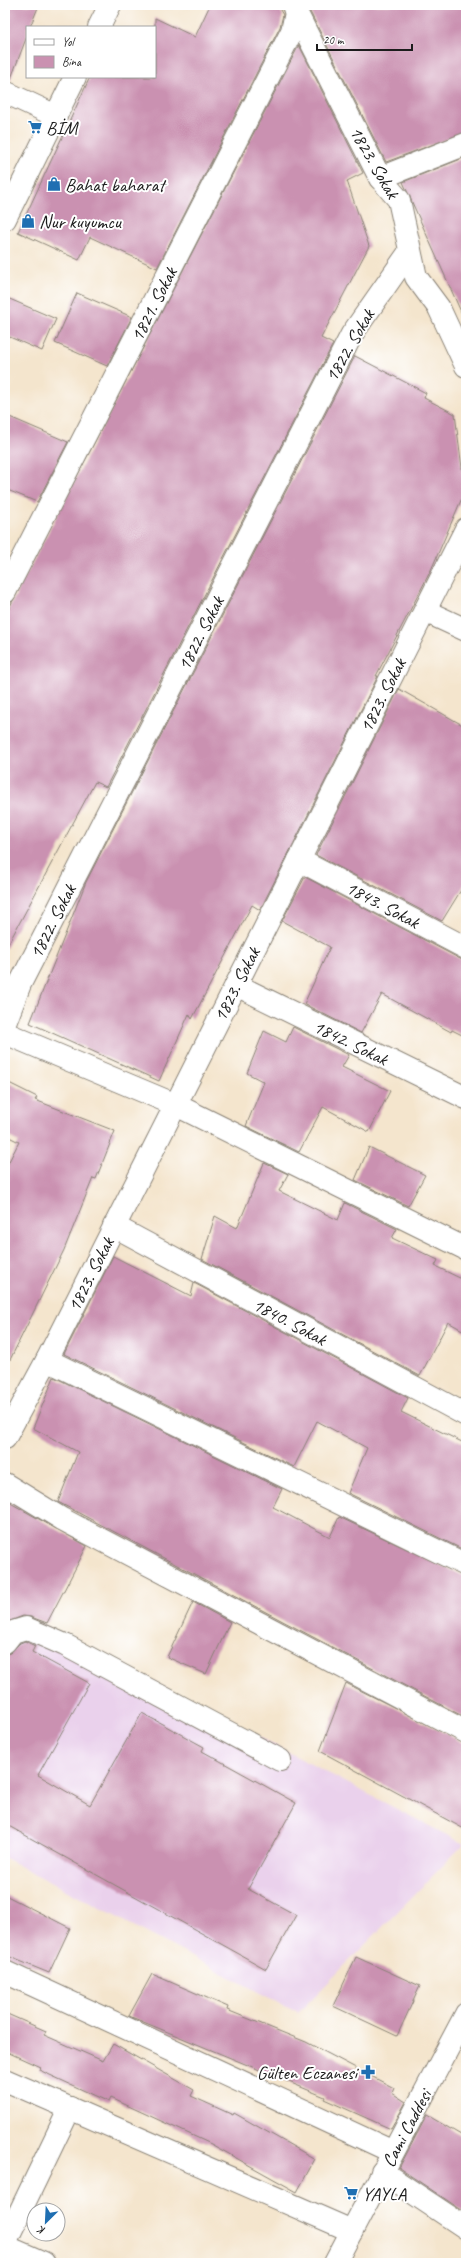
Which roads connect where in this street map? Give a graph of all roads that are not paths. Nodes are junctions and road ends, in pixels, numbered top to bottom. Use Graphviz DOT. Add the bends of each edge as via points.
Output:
graph roads {
  1 [pos="110,5"];
  2 [pos="294,9"];
  3 [pos="100,26"];
  4 [pos="75,78"];
  5 [pos="5,92"];
  6 [pos="56,116"];
  7 [pos="466,144"];
  8 [pos="380,178"];
  9 [pos="5,219"];
  10 [pos="410,251"];
  11 [pos="466,366"];
  12 [pos="466,529"];
  13 [pos="5,592"];
  14 [pos="425,611"];
  15 [pos="466,630"];
  16 [pos="299,860"];
  17 [pos="466,948"];
  18 [pos="236,985"];
  19 [pos="5,1023"];
  20 [pos="5,1032"];
  21 [pos="466,1098"];
  22 [pos="176,1105"];
  23 [pos="114,1226"];
  24 [pos="466,1249"];
  25 [pos="47,1360"];
  26 [pos="466,1415"];
  27 [pos="5,1438"];
  28 [pos="5,1484"];
  29 [pos="466,1565"];
  30 [pos="5,1642"];
  31 [pos="466,1732"];
  32 [pos="280,1760"];
  33 [pos="5,1972"];
  34 [pos="464,2022"];
  35 [pos="5,2080"];
  36 [pos="70,2108"];
  37 [pos="393,2152"];
  38 [pos="382,2172"];
  39 [pos="466,2228"];
  40 [pos="352,2231"];
  41 [pos="5,2243"];
  42 [pos="5,2246"];
  43 [pos="44,2263"];
  44 [pos="336,2263"];
  1 -- 3 [label="street"];
  2 -- 8 [label="street, 1823. Sokak"];
  2 -- 13 [label="street, 1821. Sokak" via="292,31"];
  4 -- 6 [label="street"];
  5 -- 6 [label="street"];
  6 -- 9 [label="street"];
  7 -- 8 [label="street"];
  8 -- 10 [label="street, 1823. Sokak" via="399,200"];
  10 -- 11 [label="street, 1823. Sokak" via="416,277 439,308"];
  10 -- 19 [label="street, 1822. Sokak" via="352,334 20,984"];
  12 -- 14 [label="street, 1823. Sokak"];
  14 -- 15 [label="street"];
  14 -- 16 [label="street, 1823. Sokak"];
  16 -- 17 [label="street, 1843. Sokak"];
  16 -- 18 [label="street, 1823. Sokak"];
  18 -- 21 [label="street, 1842. Sokak"];
  18 -- 22 [label="street, 1823. Sokak"];
  20 -- 22 [label="street"];
  22 -- 23 [label="street, 1823. Sokak"];
  22 -- 24 [label="street"];
  23 -- 25 [label="street, 1823. Sokak"];
  23 -- 26 [label="street, 1840. Sokak"];
  25 -- 27 [label="street, 1823. Sokak"];
  25 -- 29 [label="street"];
  28 -- 31 [label="street" via="62,1519"];
  30 -- 32 [label="street" via="13,1632 26,1628 65,1645"];
  33 -- 37 [label="street"];
  34 -- 37 [label="street, Cami Caddesi"];
  35 -- 36 [label="street"];
  36 -- 40 [label="street"];
  36 -- 41 [label="street"];
  37 -- 38 [label="street, Cami Caddesi"];
  38 -- 39 [label="street"];
  38 -- 40 [label="street, Cami Caddesi"];
  40 -- 44 [label="street, Cami Caddesi"];
  42 -- 43 [label="street"];
}
